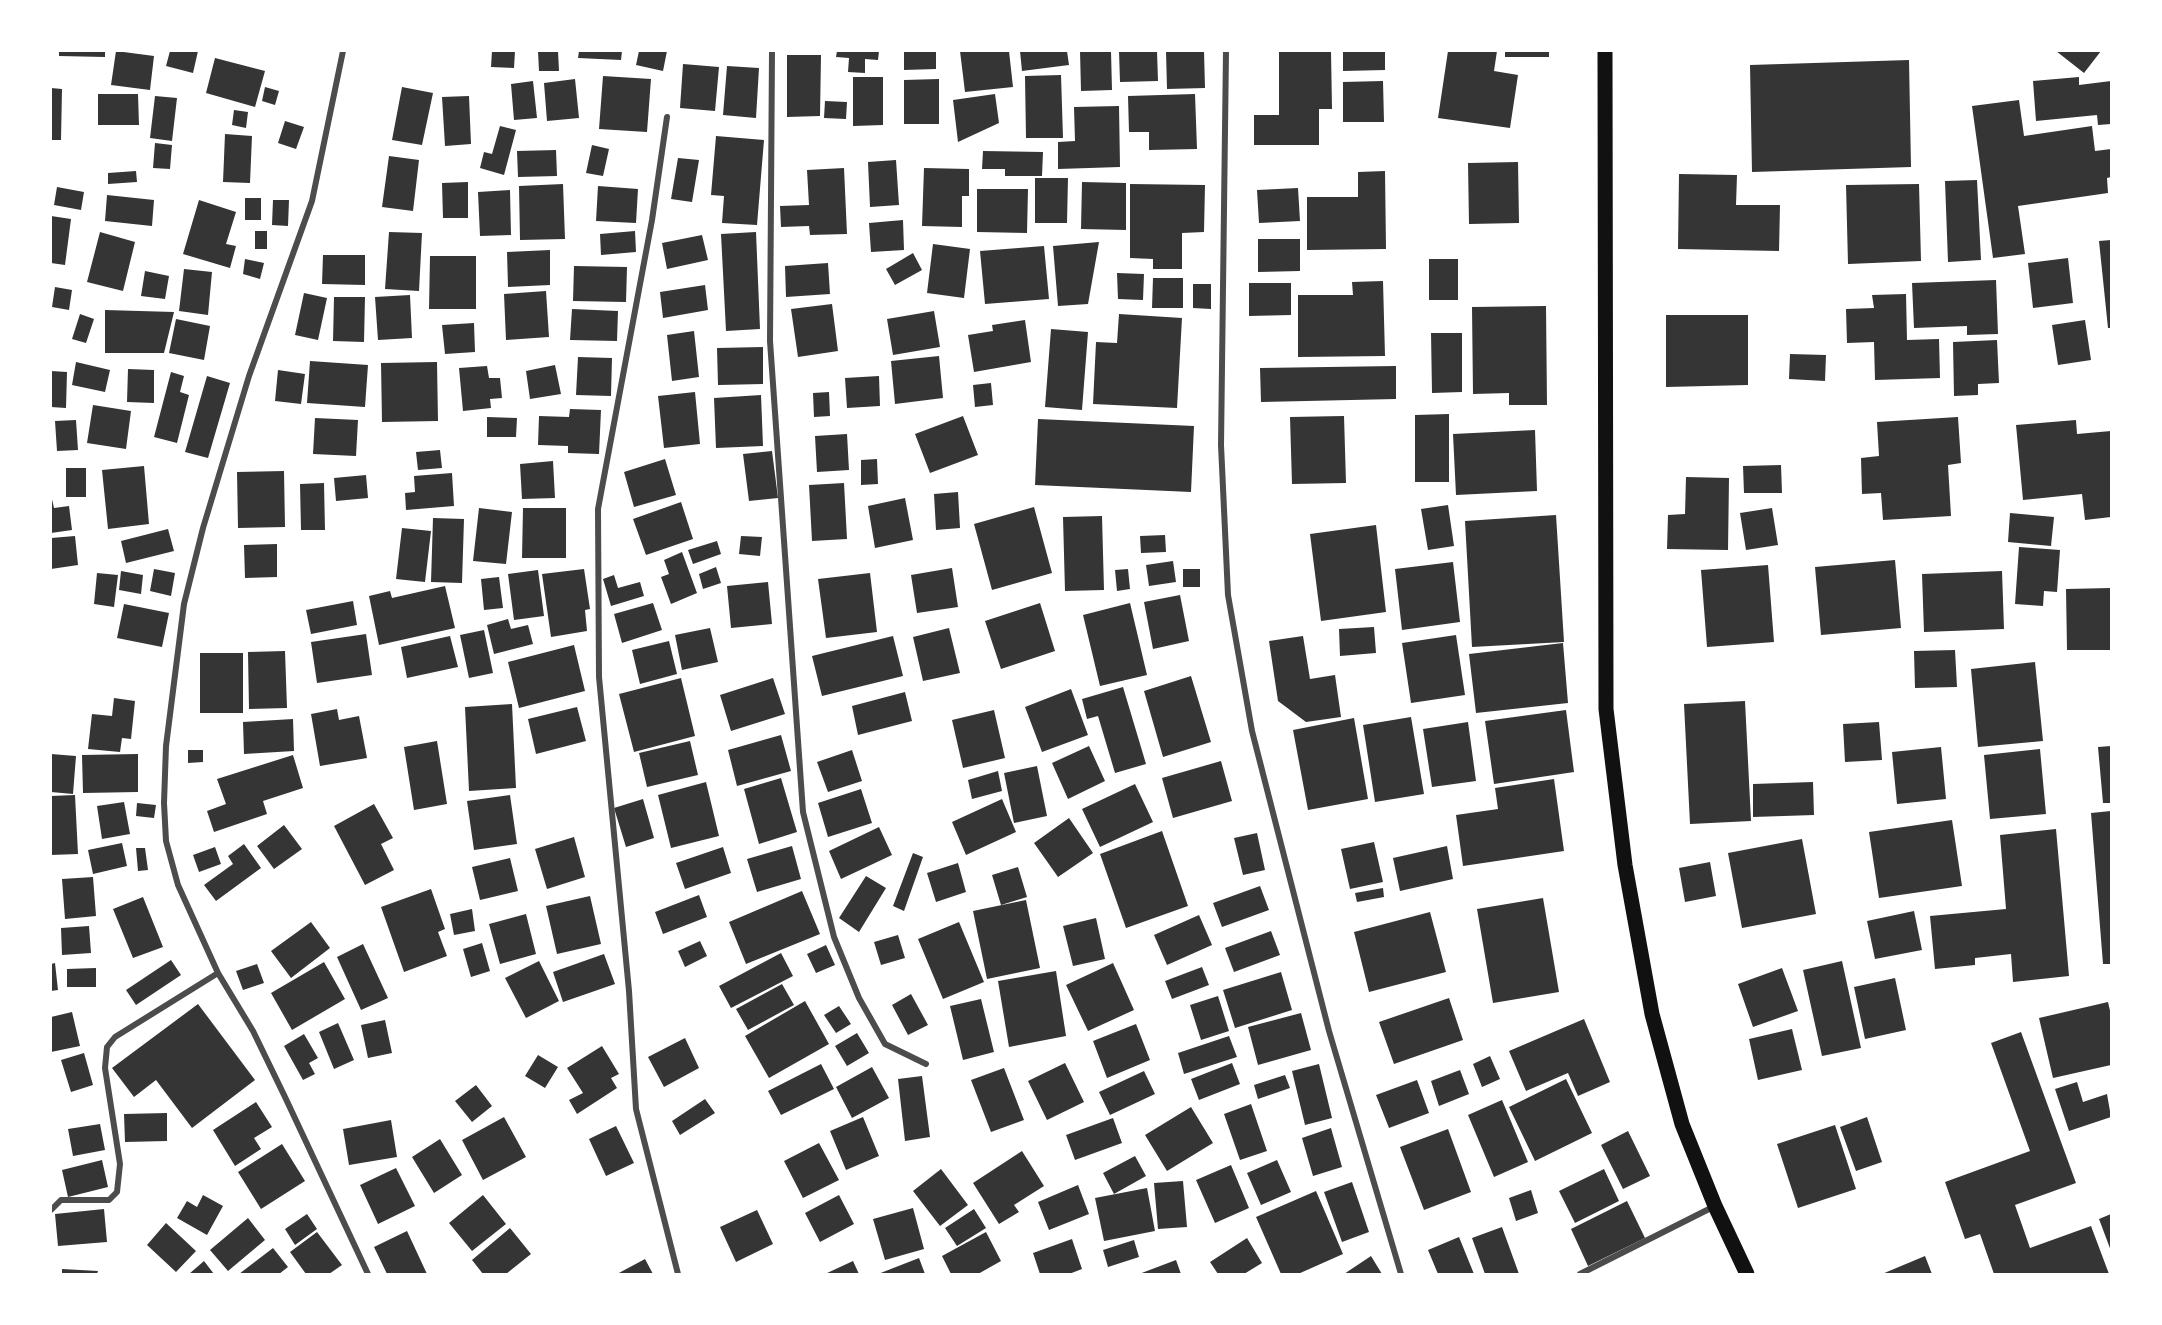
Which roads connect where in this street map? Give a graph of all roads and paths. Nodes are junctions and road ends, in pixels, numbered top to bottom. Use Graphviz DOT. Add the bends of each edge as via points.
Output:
graph roads {
  1 [pos="343,51"];
  2 [pos="772,51"];
  3 [pos="1226,51"];
  4 [pos="1605,51"];
  5 [pos="667,117"];
  6 [pos="218,973"];
  7 [pos="926,1064"];
  8 [pos="1715,1206"];
  9 [pos="51,1210"];
  10 [pos="368,1274"];
  11 [pos="678,1274"];
  12 [pos="1401,1274"];
  13 [pos="1580,1274"];
  14 [pos="1747,1274"];
  1 -- 6 [label="street" via="312,201 249,376 184,604 166,746 166,842 178,885"];
  2 -- 7 [label="street" via="770,341 803,812 834,937 859,998 885,1044"];
  3 -- 12 [label="street" via="1221,445 1228,595 1255,743 1329,1031"];
  4 -- 8 [label="main road" via="1606,710 1625,865 1652,1014 1682,1124"];
  5 -- 11 [label="street" via="652,220 598,509 599,677 629,991 636,1108"];
  6 -- 9 [label="street" via="114,1037 107,1047 105,1068 120,1164 117,1192 109,1200 61,1200"];
  6 -- 10 [label="street" via="267,1059"];
  8 -- 13 [label="street"];
  8 -- 14 [label="main road"];
}
